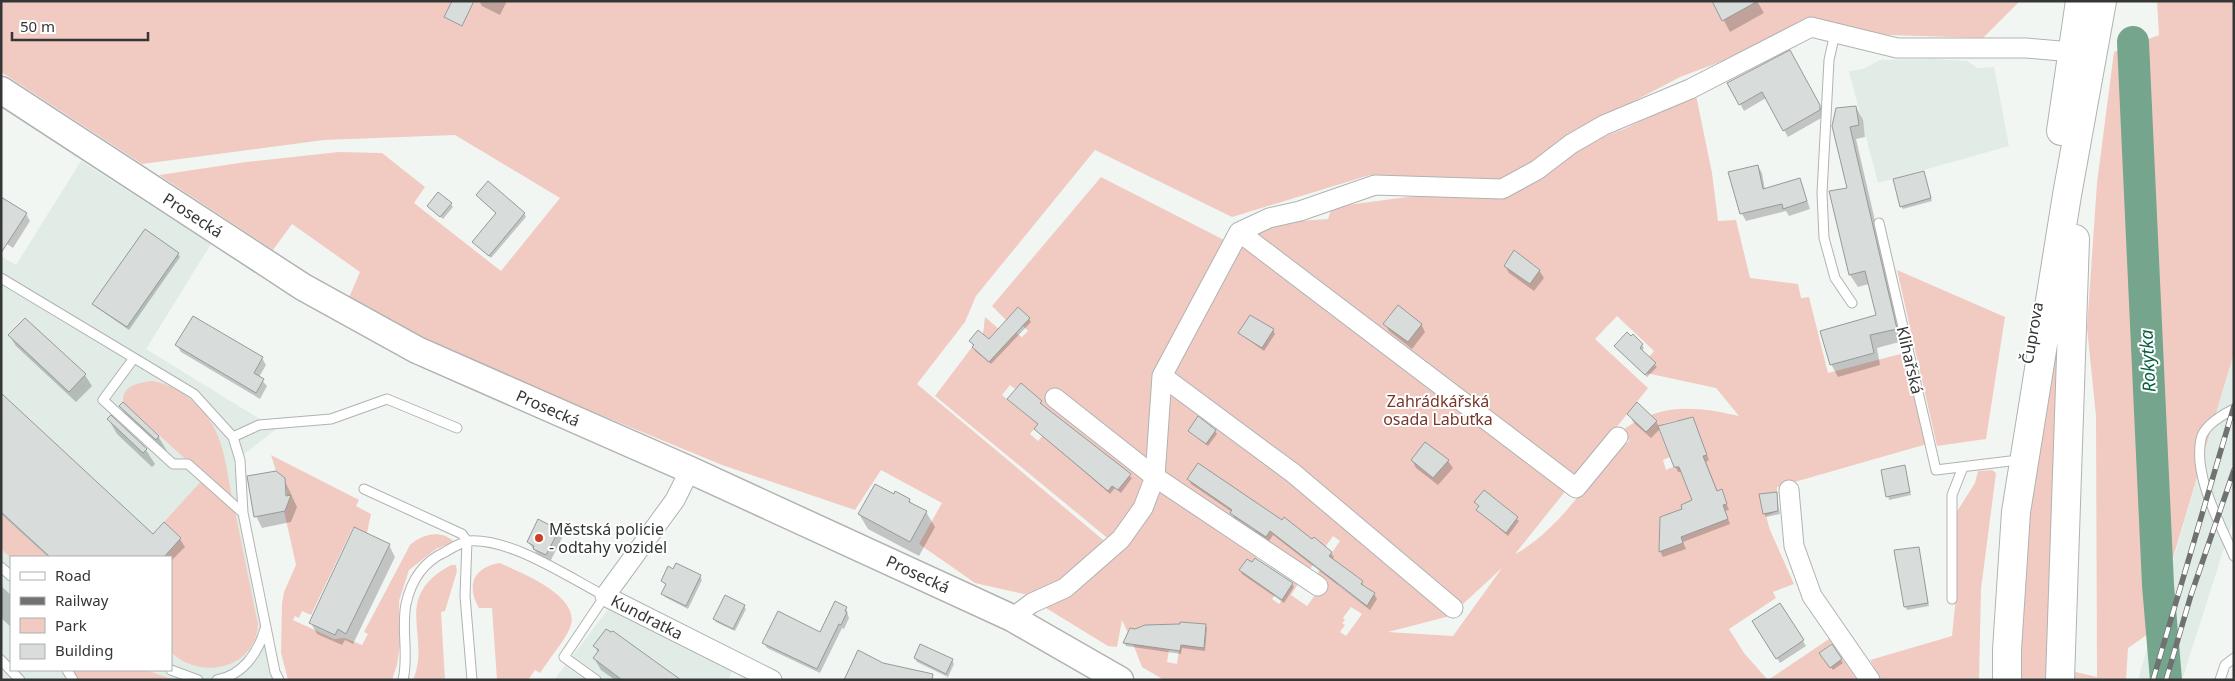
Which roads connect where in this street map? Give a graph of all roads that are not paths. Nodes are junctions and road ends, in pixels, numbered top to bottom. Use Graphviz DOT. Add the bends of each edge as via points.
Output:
graph roads {
  1 [pos="2080,1"];
  2 [pos="2102,1"];
  3 [pos="1834,34"];
  4 [pos="2082,58"];
  5 [pos="1,90"];
  6 [pos="1878,223"];
  7 [pos="1239,232"];
  8 [pos="1,278"];
  9 [pos="1852,303"];
  10 [pos="134,358"];
  11 [pos="1162,376"];
  12 [pos="1055,398"];
  13 [pos="2234,409"];
  14 [pos="456,428"];
  15 [pos="233,437"];
  16 [pos="1618,437"];
  17 [pos="2010,461"];
  18 [pos="1963,467"];
  19 [pos="690,470"];
  20 [pos="1155,477"];
  21 [pos="364,489"];
  22 [pos="1789,490"];
  23 [pos="243,513"];
  24 [pos="467,541"];
  25 [pos="2234,556"];
  26 [pos="1,566"];
  27 [pos="10,575"];
  28 [pos="1318,586"];
  29 [pos="605,596"];
  30 [pos="1952,599"];
  31 [pos="1453,608"];
  32 [pos="1012,618"];
  33 [pos="266,627"];
  34 [pos="2234,658"];
  35 [pos="1,660"];
  36 [pos="172,668"];
  37 [pos="10,669"];
  38 [pos="1995,676"];
  39 [pos="198,680"];
  40 [pos="217,680"];
  41 [pos="279,680"];
  42 [pos="403,680"];
  43 [pos="472,680"];
  44 [pos="596,680"];
  45 [pos="772,680"];
  46 [pos="1120,680"];
  47 [pos="1870,680"];
  48 [pos="2060,680"];
  49 [pos="2220,680"];
  1 -- 4 [label="main road, Čuprova"];
  2 -- 4 [label="main road, Čuprova"];
  3 -- 4 [label="street" via="1897,48 2026,48"];
  3 -- 7 [label="street" via="1811,27 1690,88 1604,125 1571,144 1537,170 1502,189 1375,185 1300,211 1261,220"];
  3 -- 9 [label="lane" via="1828,79 1822,193 1824,238 1835,278"];
  4 -- 17 [label="main road, Čuprova"];
  4 -- 38 [label="main road, Čuprova" via="2066,204 2016,512 2007,650"];
  4 -- 48 [label="main road, Čuprova"];
  5 -- 19 [label="main road, Prosecká" via="303,287 417,350"];
  6 -- 18 [label="lane, Klihařská" via="1936,470"];
  7 -- 11 [label="street"];
  7 -- 16 [label="street" via="1576,488"];
  8 -- 10 [label="lane"];
  10 -- 15 [label="lane" via="194,394"];
  10 -- 23 [label="lane" via="103,400 174,464 188,464"];
  11 -- 20 [label="street"];
  11 -- 31 [label="street" via="1293,473"];
  12 -- 20 [label="street"];
  13 -- 25 [label="lane" via="2219,416 2201,438 2200,471"];
  14 -- 15 [label="lane" via="387,399 331,419 259,425"];
  15 -- 23 [label="lane" via="240,460"];
  17 -- 18 [label="lane, Klihařská"];
  17 -- 38 [label="main road, Čuprova" via="2004,496"];
  18 -- 30 [label="lane" via="1952,494"];
  19 -- 29 [label="street, Kundratka" via="676,500"];
  19 -- 32 [label="main road, Prosecká"];
  20 -- 28 [label="street"];
  20 -- 32 [label="street" via="1143,508 1121,540 1065,588 1032,603"];
  21 -- 24 [label="lane" via="462,534"];
  22 -- 47 [label="street" via="1794,546 1812,596"];
  23 -- 33 [label="lane"];
  24 -- 29 [label="lane" via="494,542"];
  24 -- 42 [label="lane" via="436,556 415,576 406,605"];
  24 -- 43 [label="lane" via="465,596"];
  26 -- 27 [label="lane"];
  29 -- 44 [label="lane" via="564,656"];
  29 -- 45 [label="street, Kundratka"];
  32 -- 46 [label="main road, Prosecká"];
  33 -- 40 [label="lane" via="260,648 245,665 227,678"];
  33 -- 41 [label="lane"];
  34 -- 49 [label="lane" via="2226,665"];
  35 -- 37 [label="lane"];
  36 -- 39 [label="lane"];
}
